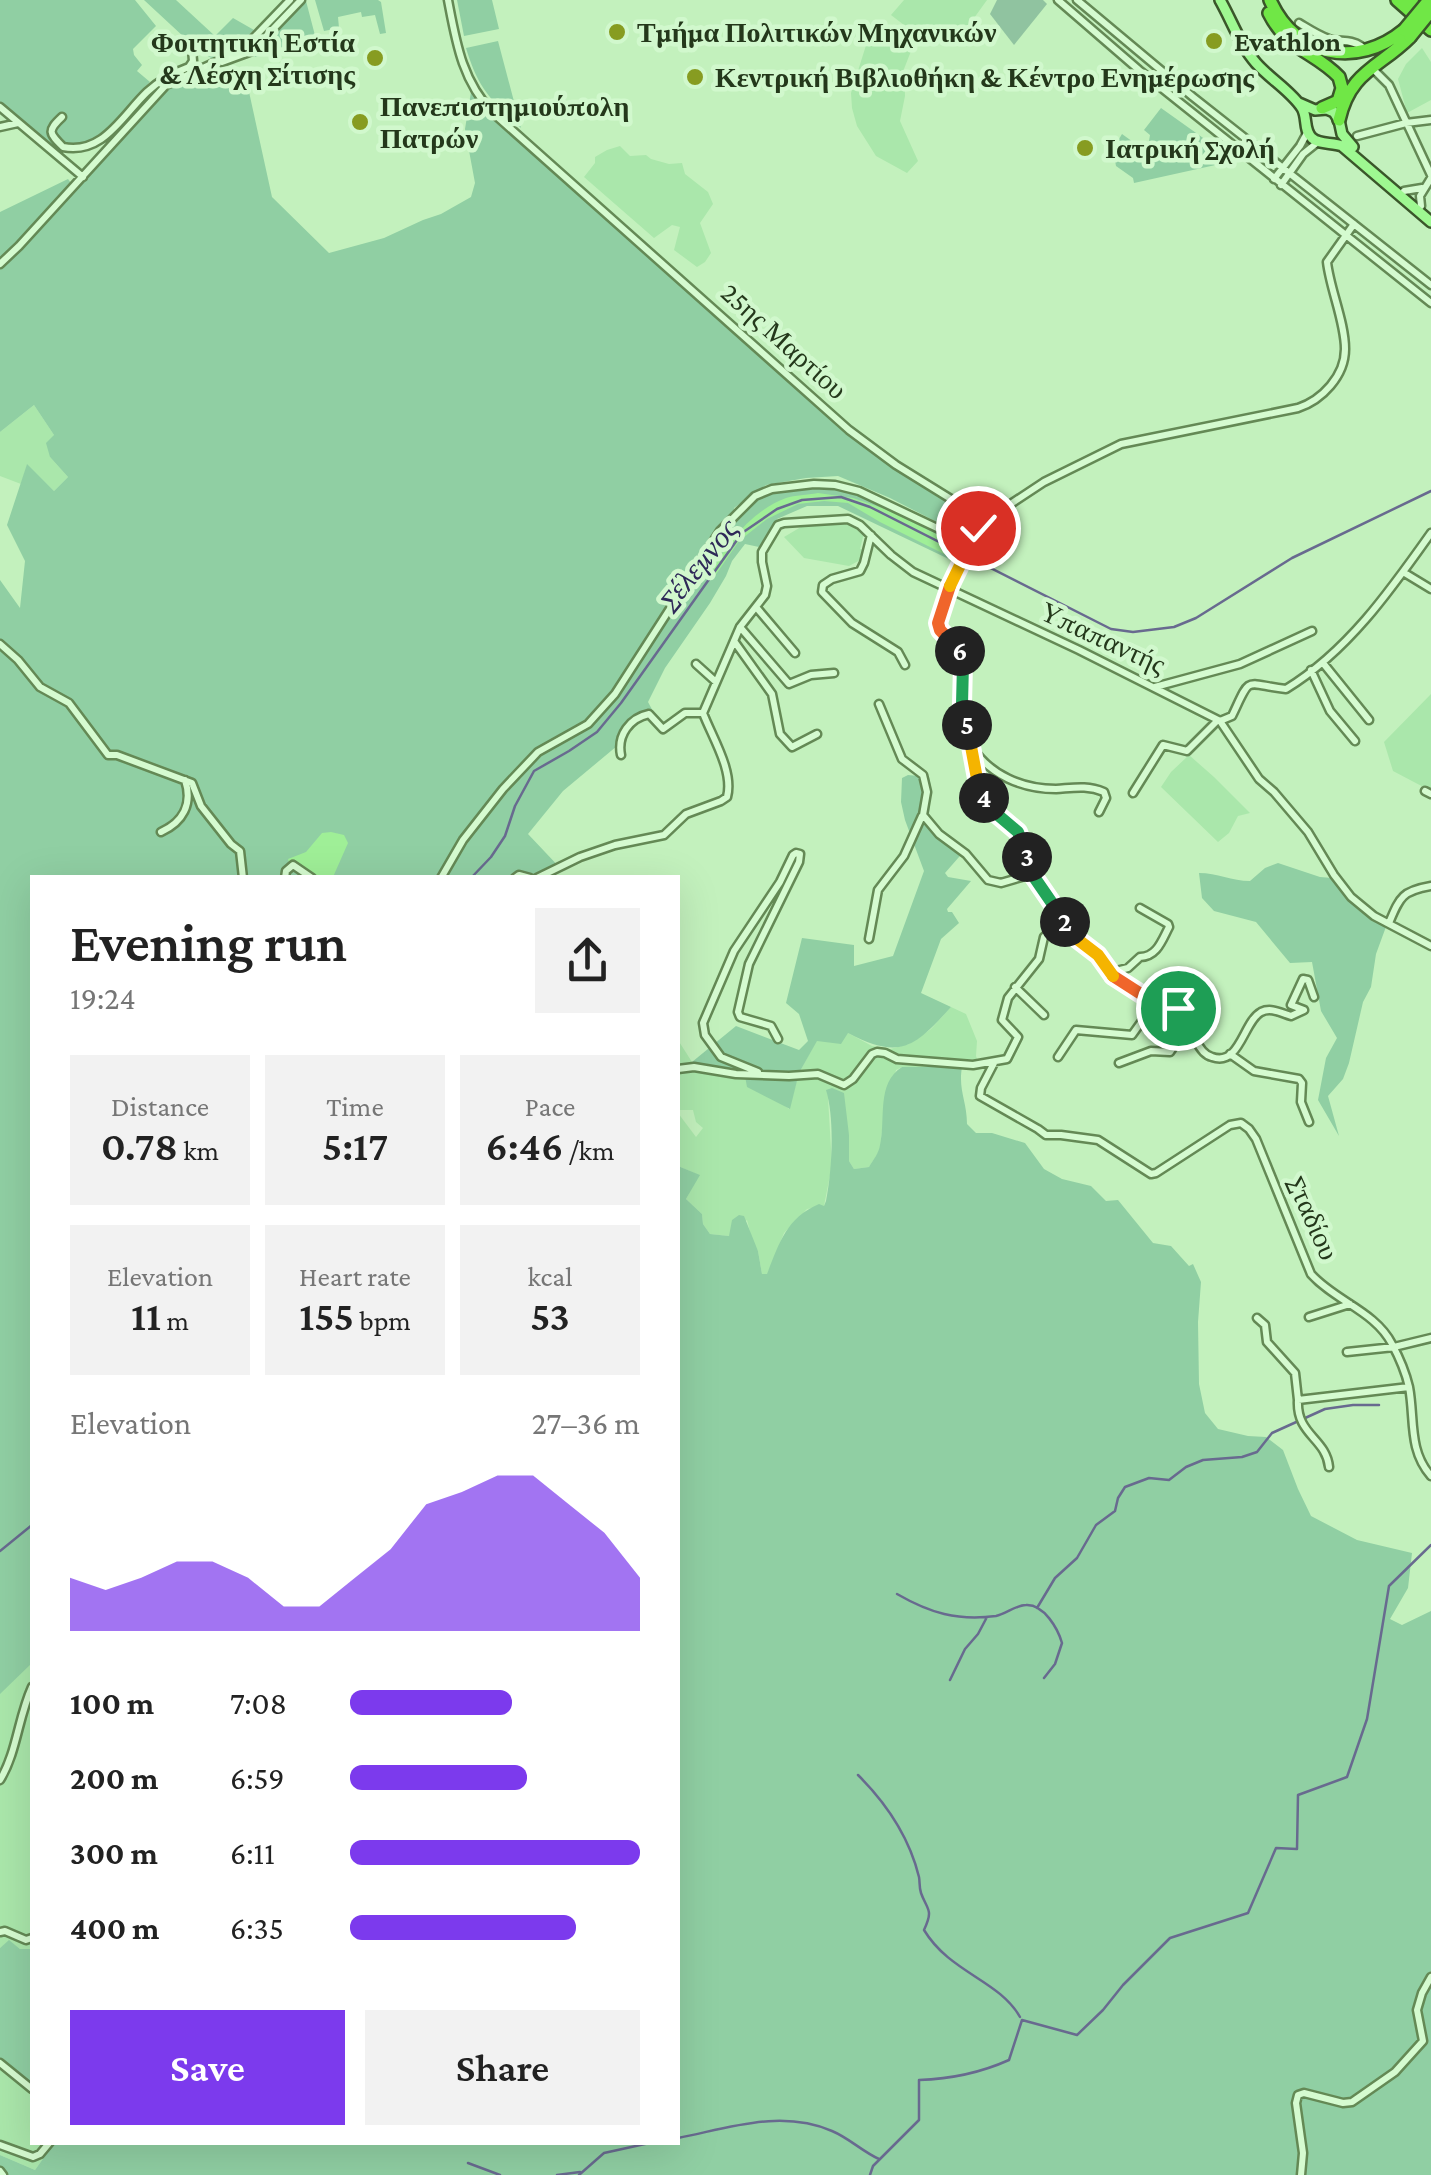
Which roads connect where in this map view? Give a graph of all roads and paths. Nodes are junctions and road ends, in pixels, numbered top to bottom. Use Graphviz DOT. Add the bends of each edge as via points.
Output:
graph roads {
  1 [pos="290,0"];
  2 [pos="301,0"];
  3 [pos="448,0"];
  4 [pos="1058,0"];
  5 [pos="1077,0"];
  6 [pos="1220,0"];
  7 [pos="1268,0"];
  8 [pos="1397,0"];
  9 [pos="1409,0"];
  10 [pos="1429,0"];
  11 [pos="1431,10"];
  12 [pos="1431,19"];
  13 [pos="1299,23"];
  14 [pos="1431,30"];
  15 [pos="1407,34"];
  16 [pos="1361,46"];
  17 [pos="192,49"];
  18 [pos="206,66"];
  19 [pos="190,70"];
  20 [pos="1376,72"];
  21 [pos="1297,102"];
  22 [pos="0,107"];
  23 [pos="1319,109"];
  24 [pos="62,117"];
  25 [pos="1307,120"];
  26 [pos="1431,120"];
  27 [pos="19,122"];
  28 [pos="1406,123"];
  29 [pos="1340,124"];
  30 [pos="0,127"];
  31 [pos="1308,132"];
  32 [pos="1357,136"];
  33 [pos="1323,142"];
  34 [pos="1286,171"];
  35 [pos="1431,176"];
  36 [pos="83,177"];
  37 [pos="1278,182"];
  38 [pos="1423,188"];
  39 [pos="1404,191"];
  40 [pos="1421,206"];
  41 [pos="1431,218"];
  42 [pos="1354,224"];
  43 [pos="1345,235"];
  44 [pos="0,264"];
  45 [pos="1431,285"];
  46 [pos="1431,303"];
  47 [pos="979,521"];
  48 [pos="1431,533"];
  49 [pos="871,534"];
  50 [pos="970,545"];
  51 [pos="1403,572"];
  52 [pos="948,590"];
  53 [pos="1431,590"];
  54 [pos="756,608"];
  55 [pos="740,627"];
  56 [pos="1312,630"];
  57 [pos="734,640"];
  58 [pos="0,644"];
  59 [pos="795,653"];
  60 [pos="1323,663"];
  61 [pos="696,664"];
  62 [pos="906,664"];
  63 [pos="1312,670"];
  64 [pos="834,674"];
  65 [pos="716,682"];
  66 [pos="1154,688"];
  67 [pos="879,704"];
  68 [pos="702,713"];
  69 [pos="1219,720"];
  70 [pos="1368,720"];
  71 [pos="818,734"];
  72 [pos="1355,740"];
  73 [pos="971,746"];
  74 [pos="621,755"];
  75 [pos="185,778"];
  76 [pos="1133,793"];
  77 [pos="1099,812"];
  78 [pos="922,814"];
  79 [pos="161,832"];
  80 [pos="1032,874"];
  81 [pos="243,875"];
  82 [pos="286,875"];
  83 [pos="307,875"];
  84 [pos="444,875"];
  85 [pos="540,875"];
  86 [pos="1431,886"];
  87 [pos="1140,908"];
  88 [pos="1389,923"];
  89 [pos="1065,928"];
  90 [pos="869,940"];
  91 [pos="1431,946"];
  92 [pos="1111,972"];
  93 [pos="1015,988"];
  94 [pos="1314,997"];
  95 [pos="1155,1003"];
  96 [pos="1044,1014"];
  97 [pos="1183,1016"];
  98 [pos="778,1038"];
  99 [pos="1230,1054"];
  100 [pos="1058,1057"];
  101 [pos="994,1063"];
  102 [pos="1119,1064"];
  103 [pos="680,1069"];
  104 [pos="762,1074"];
  105 [pos="1310,1122"];
  106 [pos="1350,1304"];
  107 [pos="1309,1317"];
  108 [pos="1257,1318"];
  109 [pos="1431,1338"];
  110 [pos="1394,1346"];
  111 [pos="1347,1352"];
  112 [pos="1409,1387"];
  113 [pos="1298,1400"];
  114 [pos="1329,1467"];
  115 [pos="1431,1476"];
  116 [pos="30,1691"];
  117 [pos="0,1780"];
  118 [pos="0,1932"];
  119 [pos="30,1939"];
  120 [pos="1431,1977"];
  121 [pos="0,2063"];
  122 [pos="30,2087"];
  123 [pos="0,2145"];
  124 [pos="48,2145"];
  125 [pos="1302,2175"];
  1 -- 18 [label="street" via="242,50"];
  2 -- 18 [label="street" via="252,52"];
  3 -- 47 [label="street, 25ης Μαρτίου" via="467,78 480,100 848,430"];
  4 -- 37 [label="street"];
  5 -- 34 [label="street"];
  6 -- 21 [label="main road" via="1252,58"];
  7 -- 15 [label="highway" via="1294,34 1314,47 1354,53"];
  7 -- 23 [label="highway" via="1288,40 1339,76 1338,101"];
  8 -- 14 [label="highway"];
  9 -- 12 [label="highway"];
  10 -- 15 [label="highway, bridge"];
  11 -- 15 [label="highway, bridge"];
  13 -- 16 [label="street"];
  15 -- 29 [label="highway" via="1360,77"];
  17 -- 19 [label="street"];
  18 -- 19 [label="street"];
  19 -- 24 [label="street" via="160,81 91,146 63,147 51,130"];
  19 -- 36 [label="street" via="166,86"];
  20 -- 28 [label="street"];
  21 -- 23 [label="main road"];
  21 -- 25 [label="main road"];
  22 -- 27 [label="street"];
  23 -- 25 [label="main road"];
  23 -- 29 [label="main road" via="1334,112"];
  25 -- 31 [label="main road"];
  26 -- 28 [label="street"];
  27 -- 30 [label="street"];
  27 -- 36 [label="street"];
  28 -- 32 [label="street"];
  28 -- 35 [label="street"];
  29 -- 33 [label="main road" via="1336,136"];
  29 -- 39 [label="main road" via="1348,143"];
  31 -- 33 [label="main road"];
  31 -- 34 [label="street"];
  33 -- 34 [label="street"];
  33 -- 41 [label="main road" via="1345,148"];
  34 -- 37 [label="street"];
  34 -- 42 [label="street"];
  35 -- 38 [label="street"];
  36 -- 44 [label="street"];
  37 -- 43 [label="street"];
  38 -- 39 [label="street"];
  38 -- 40 [label="street"];
  39 -- 40 [label="main road"];
  40 -- 41 [label="main road"];
  42 -- 43 [label="street"];
  42 -- 45 [label="street"];
  43 -- 46 [label="street"];
  43 -- 47 [label="street" via="1326,262 1345,352 1335,379 1317,399 1121,444"];
  47 -- 50 [label="street"];
  48 -- 51 [label="street"];
  49 -- 52 [label="street, Υπαπαντής" via="913,572"];
  49 -- 54 [label="street, Υπαπαντής" via="848,519 778,525 762,552 767,590"];
  49 -- 62 [label="street" via="860,571 832,578 822,590"];
  50 -- 52 [label="street"];
  50 -- 84 [label="street" via="835,485 755,496 720,531 614,694 588,724 538,752 503,789"];
  51 -- 53 [label="street"];
  51 -- 60 [label="street"];
  52 -- 66 [label="street, Υπαπαντής"];
  52 -- 73 [label="street" via="938,623 962,658"];
  54 -- 55 [label="street"];
  54 -- 59 [label="street"];
  55 -- 57 [label="street"];
  55 -- 64 [label="street" via="789,684"];
  56 -- 66 [label="street" via="1240,664"];
  57 -- 65 [label="street"];
  57 -- 71 [label="street" via="772,694 780,734 792,748"];
  58 -- 75 [label="street" via="40,686 69,703 108,754"];
  60 -- 63 [label="street"];
  60 -- 70 [label="street"];
  61 -- 65 [label="street"];
  63 -- 69 [label="street" via="1286,690 1249,685 1232,716"];
  63 -- 72 [label="street" via="1330,711"];
  65 -- 68 [label="street"];
  66 -- 69 [label="street, Υπαπαντής"];
  67 -- 78 [label="street" via="902,758 926,782"];
  68 -- 74 [label="street" via="685,714 663,728 642,715 625,730"];
  68 -- 85 [label="street" via="722,760 725,798 686,814 664,835 616,845"];
  69 -- 76 [label="street" via="1187,751 1163,745"];
  69 -- 88 [label="street" via="1347,892"];
  73 -- 77 [label="street" via="984,764 1016,783 1104,792"];
  73 -- 80 [label="street" via="982,795 1018,832"];
  75 -- 79 [label="street" via="186,810"];
  75 -- 81 [label="street" via="240,852"];
  78 -- 80 [label="street" via="988,880"];
  78 -- 90 [label="street" via="904,856 878,890"];
  80 -- 89 [label="street"];
  82 -- 83 [label="street" via="293,866"];
  86 -- 88 [label="street" via="1404,894"];
  87 -- 92 [label="street" via="1169,927 1154,953"];
  88 -- 91 [label="street"];
  89 -- 92 [label="street"];
  89 -- 93 [label="street" via="1044,937 1038,962"];
  92 -- 95 [label="street"];
  93 -- 96 [label="street"];
  93 -- 101 [label="street" via="1001,1018 1018,1040 1008,1058"];
  94 -- 99 [label="street" via="1303,979 1291,1005 1304,1010 1291,1016 1260,1012"];
  95 -- 97 [label="street" via="1172,1003"];
  95 -- 100 [label="street" via="1132,1035 1076,1030"];
  97 -- 99 [label="street" via="1194,1016 1197,1042 1207,1055"];
  97 -- 102 [label="street" via="1170,1053 1148,1052"];
  98 -- 104 [label="street" via="772,1026 738,1012 747,968 799,862 796,853 734,950 703,1023 722,1056"];
  99 -- 105 [label="street" via="1254,1071 1299,1079"];
  101 -- 104 [label="street" via="897,1059 877,1052 844,1086 818,1074"];
  101 -- 106 [label="street, Σταδίου" via="980,1096 1046,1136 1102,1142 1151,1174 1230,1125 1249,1128 1306,1268"];
  103 -- 104 [label="street"];
  106 -- 107 [label="street"];
  106 -- 110 [label="street, Σταδίου"];
  108 -- 113 [label="street" via="1295,1373"];
  109 -- 110 [label="street"];
  110 -- 111 [label="street"];
  110 -- 112 [label="street, Σταδίου"];
  112 -- 113 [label="street"];
  112 -- 115 [label="street, Σταδίου" via="1415,1446"];
  113 -- 114 [label="street" via="1300,1422"];
  116 -- 117 [label="street"];
  118 -- 119 [label="street"];
  120 -- 125 [label="street" via="1417,2010 1422,2041 1395,2072 1352,2102 1298,2096"];
  121 -- 122 [label="street"];
  123 -- 124 [label="street" via="33,2157"];
}
